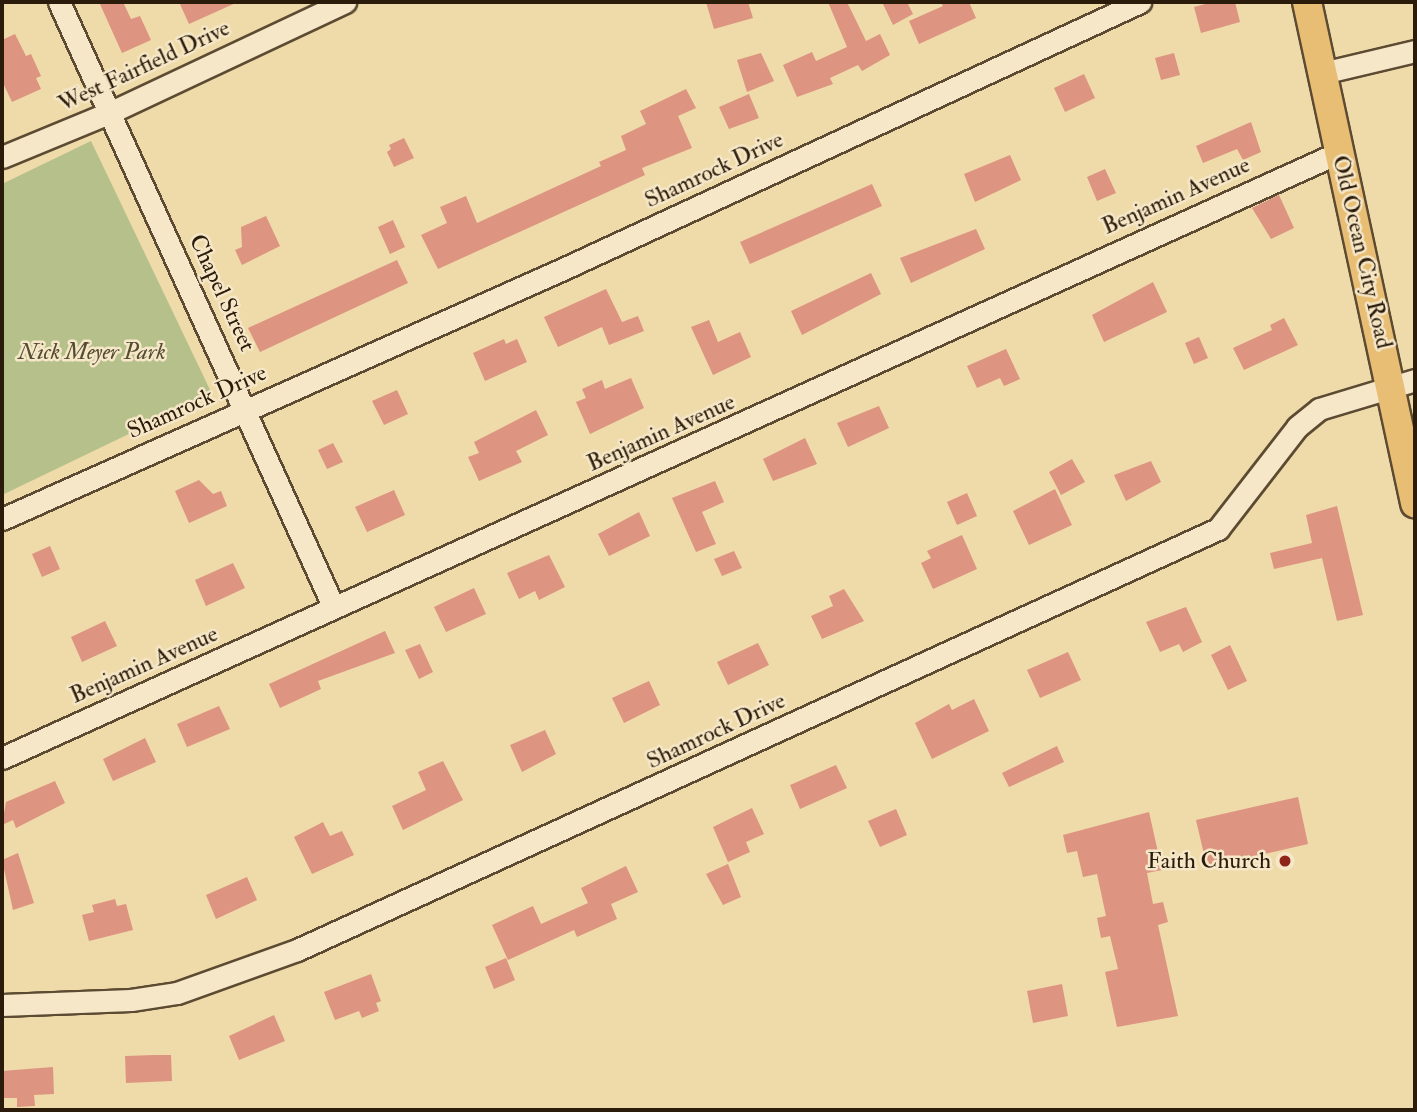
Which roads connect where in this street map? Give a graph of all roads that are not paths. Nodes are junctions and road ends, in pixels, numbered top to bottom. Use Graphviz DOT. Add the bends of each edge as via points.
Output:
graph roads {
  1 [pos="59,2"];
  2 [pos="345,2"];
  3 [pos="1140,2"];
  4 [pos="1307,2"];
  5 [pos="1415,51"];
  6 [pos="1322,73"];
  7 [pos="108,113"];
  8 [pos="1340,152"];
  9 [pos="2,157"];
  10 [pos="1404,383"];
  11 [pos="247,408"];
  12 [pos="1415,503"];
  13 [pos="2,519"];
  14 [pos="334,608"];
  15 [pos="2,758"];
  16 [pos="2,1005"];
  1 -- 7 [label="street, Chapel Street"];
  2 -- 7 [label="street, West Fairfield Drive"];
  3 -- 11 [label="street, Shamrock Drive" via="562,269"];
  4 -- 6 [label="main road, Old Ocean City Road"];
  5 -- 6 [label="street"];
  6 -- 8 [label="main road, Old Ocean City Road"];
  7 -- 9 [label="street, West Fairfield Drive"];
  7 -- 11 [label="street, Chapel Street"];
  8 -- 10 [label="main road, Old Ocean City Road"];
  8 -- 14 [label="street, Benjamin Avenue"];
  10 -- 12 [label="main road, Old Ocean City Road"];
  10 -- 16 [label="street, Shamrock Drive" via="1318,409 1297,427 1218,529 297,950 177,993 131,1000"];
  11 -- 13 [label="street, Shamrock Drive"];
  11 -- 14 [label="street, Chapel Street"];
  14 -- 15 [label="street, Benjamin Avenue"];
}
